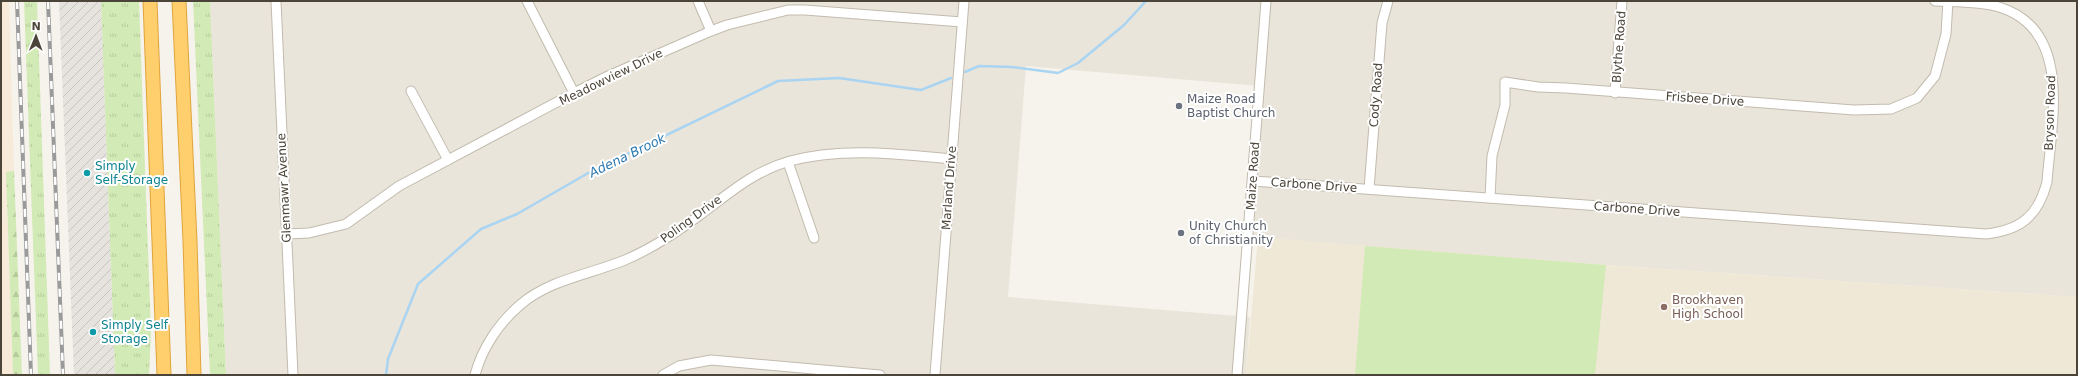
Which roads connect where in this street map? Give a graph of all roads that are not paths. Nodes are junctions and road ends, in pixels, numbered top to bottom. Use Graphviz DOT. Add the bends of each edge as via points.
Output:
graph roads {
  1 [pos="150,1"];
  2 [pos="179,1"];
  3 [pos="276,1"];
  4 [pos="527,1"];
  5 [pos="698,1"];
  6 [pos="832,1"];
  7 [pos="964,1"];
  8 [pos="1266,1"];
  9 [pos="1388,1"];
  10 [pos="1622,1"];
  11 [pos="1935,1"];
  12 [pos="1948,1"];
  13 [pos="831,11"];
  14 [pos="962,22"];
  15 [pos="711,31"];
  16 [pos="411,91"];
  17 [pos="574,93"];
  18 [pos="1615,93"];
  19 [pos="952,159"];
  20 [pos="448,160"];
  21 [pos="788,162"];
  22 [pos="1253,181"];
  23 [pos="1369,189"];
  24 [pos="1490,198"];
  25 [pos="2020,225"];
  26 [pos="286,234"];
  27 [pos="814,238"];
  28 [pos="164,375"];
  29 [pos="195,375"];
  30 [pos="292,375"];
  31 [pos="475,375"];
  32 [pos="663,375"];
  33 [pos="880,375"];
  34 [pos="935,375"];
  35 [pos="1237,375"];
  1 -- 28 [label="highway"];
  2 -- 29 [label="highway"];
  3 -- 26 [label="street, Glenmawr Avenue"];
  4 -- 17 [label="street"];
  5 -- 15 [label="street"];
  6 -- 13 [label="street"];
  7 -- 14 [label="street, Marland Drive"];
  8 -- 22 [label="street, Maize Road"];
  9 -- 23 [label="street, Cody Road" via="1382,22"];
  10 -- 18 [label="street, Blythe Road"];
  11 -- 12 [label="street, Bryson Road"];
  12 -- 18 [label="street, Frisbee Drive" via="1946,34 1935,76 1916,98 1891,109 1854,110"];
  12 -- 25 [label="street, Bryson Road" via="1999,7 2017,16 2034,30 2050,61 2054,88 2047,182 2035,210"];
  13 -- 14 [label="street, Meadowview Drive"];
  13 -- 15 [label="street, Meadowview Drive" via="788,10"];
  14 -- 19 [label="street, Marland Drive"];
  15 -- 17 [label="street, Meadowview Drive"];
  16 -- 20 [label="street"];
  17 -- 20 [label="street, Meadowview Drive"];
  18 -- 24 [label="street, Frisbee Drive" via="1505,82 1505,105 1492,156"];
  19 -- 21 [label="street, Poling Drive" via="836,152"];
  19 -- 34 [label="street, Marland Drive"];
  20 -- 26 [label="street, Meadowview Drive" via="399,186 346,224"];
  21 -- 27 [label="street"];
  21 -- 31 [label="street, Poling Drive" via="761,172 737,186 666,239 627,260 536,293 501,324 486,346"];
  22 -- 23 [label="street, Carbone Drive"];
  22 -- 35 [label="street, Maize Road"];
  23 -- 24 [label="street, Carbone Drive"];
  24 -- 25 [label="street, Carbone Drive" via="1986,234 2004,232"];
  26 -- 30 [label="street, Glenmawr Avenue"];
  32 -- 33 [label="street" via="679,366 711,360"];
}
